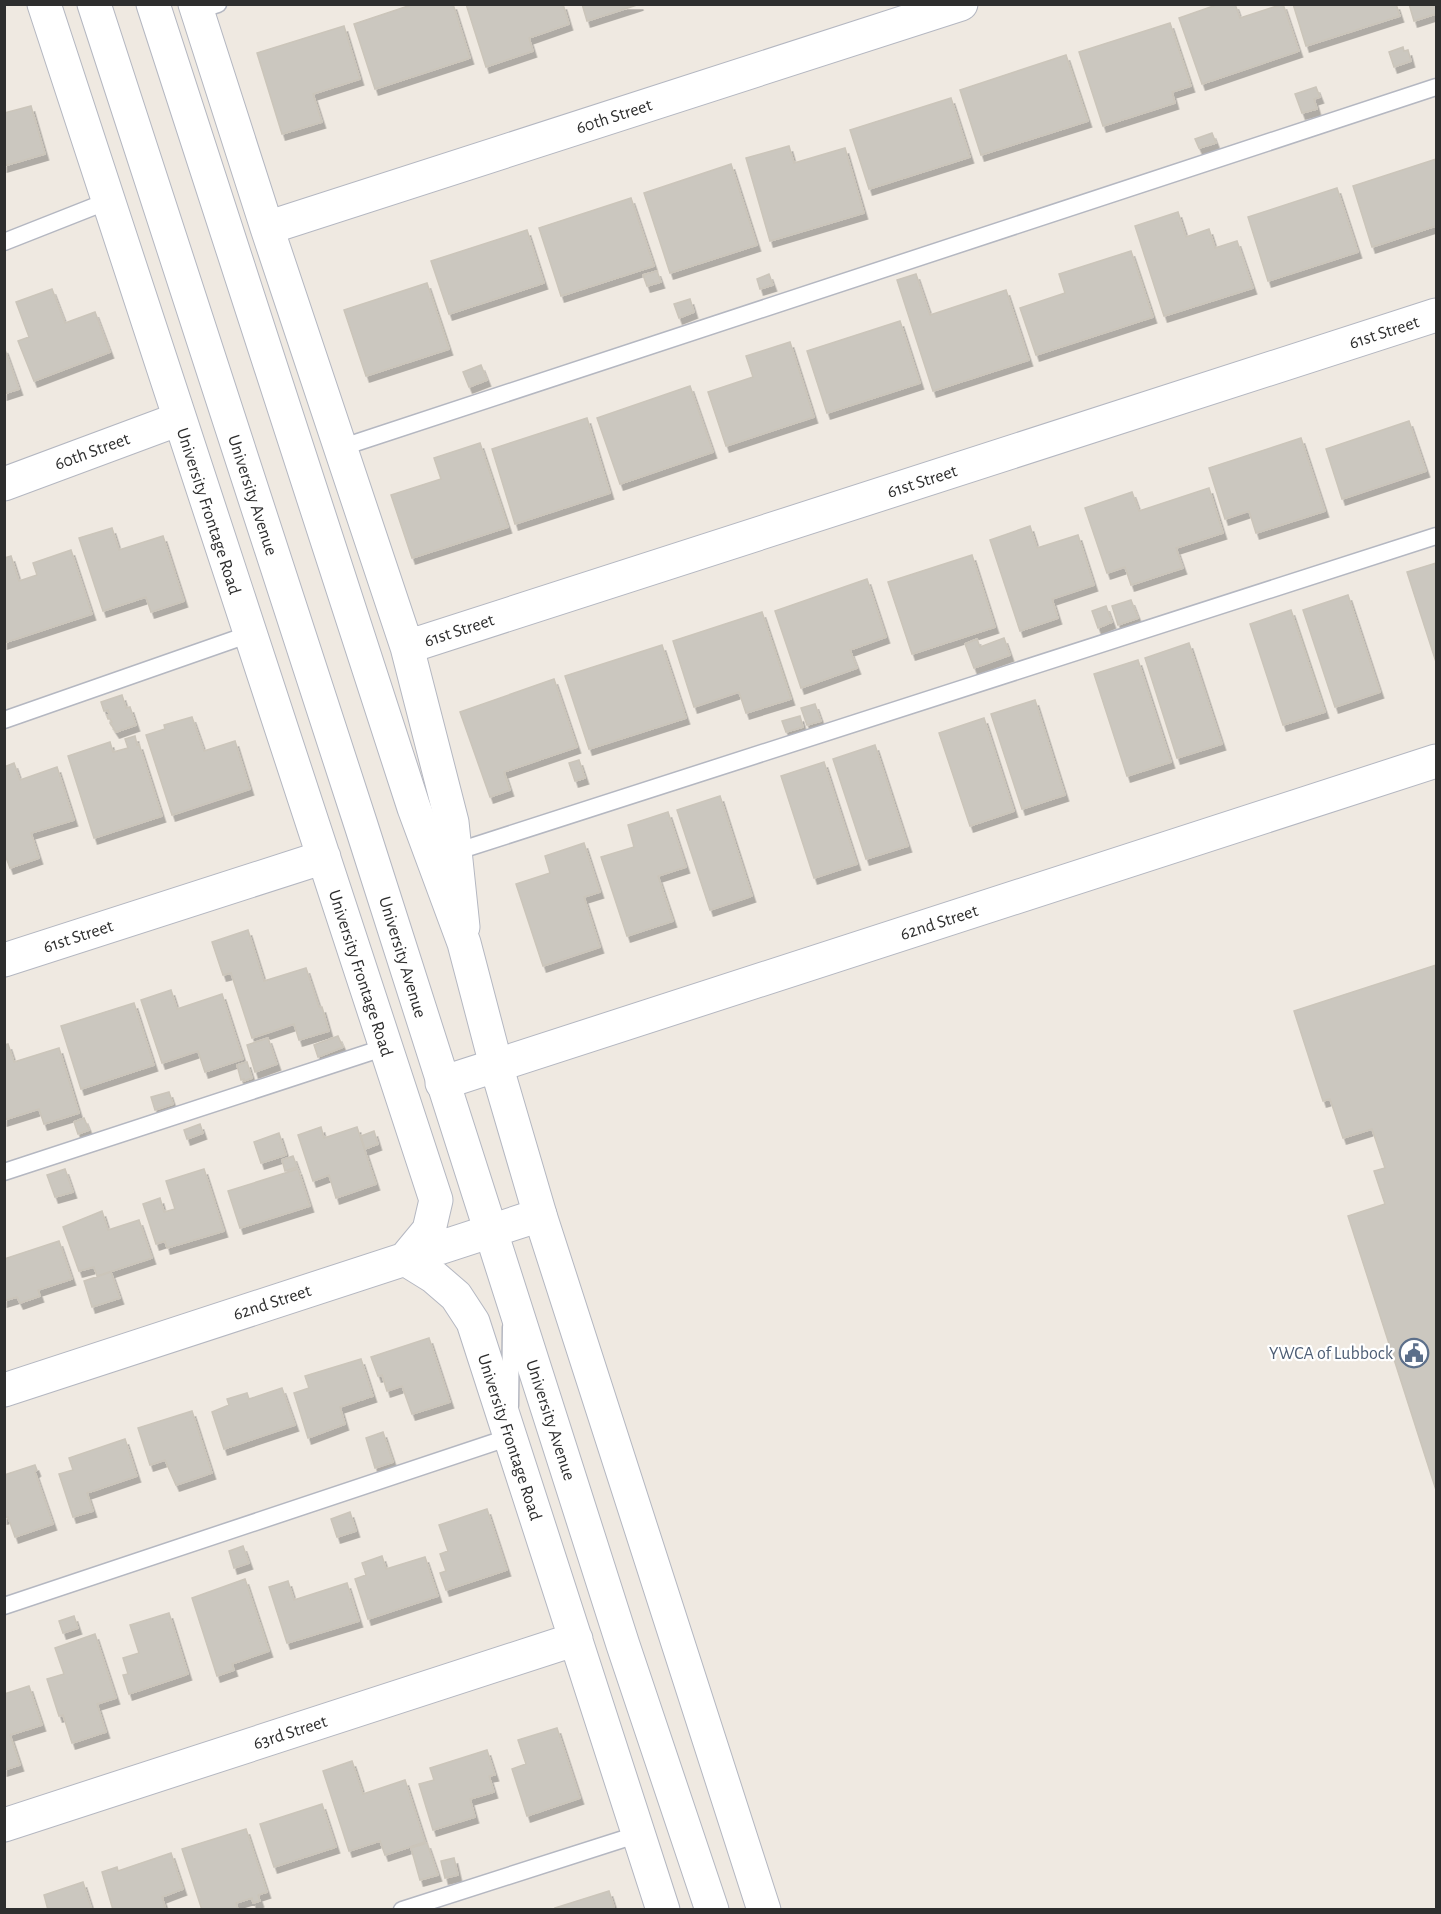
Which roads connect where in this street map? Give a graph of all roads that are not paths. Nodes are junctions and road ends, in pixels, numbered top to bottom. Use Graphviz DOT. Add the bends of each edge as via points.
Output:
graph roads {
  1 [pos="44,4"];
  2 [pos="94,4"];
  3 [pos="153,4"];
  4 [pos="961,4"];
  5 [pos="204,7"];
  6 [pos="1437,87"];
  7 [pos="108,201"];
  8 [pos="267,228"];
  9 [pos="4,242"];
  10 [pos="1437,315"];
  11 [pos="178,419"];
  12 [pos="340,448"];
  13 [pos="4,484"];
  14 [pos="1437,536"];
  15 [pos="250,634"];
  16 [pos="407,647"];
  17 [pos="4,720"];
  18 [pos="1437,761"];
  19 [pos="455,852"];
  20 [pos="324,857"];
  21 [pos="464,943"];
  22 [pos="4,960"];
  23 [pos="386,1047"];
  24 [pos="496,1065"];
  25 [pos="442,1083"];
  26 [pos="4,1172"];
  27 [pos="540,1215"];
  28 [pos="491,1232"];
  29 [pos="405,1258"];
  30 [pos="511,1296"];
  31 [pos="4,1390"];
  32 [pos="510,1437"];
  33 [pos="4,1606"];
  34 [pos="576,1639"];
  35 [pos="4,1825"];
  36 [pos="639,1834"];
  37 [pos="402,1910"];
  38 [pos="663,1910"];
  39 [pos="712,1910"];
  40 [pos="764,1910"];
  1 -- 7 [label="street, University Frontage Road"];
  2 -- 25 [label="street, University Avenue"];
  3 -- 21 [label="street" via="414,808"];
  4 -- 8 [label="street, 60th Street"];
  5 -- 8 [label="street"];
  6 -- 12 [label="lane"];
  7 -- 9 [label="lane"];
  7 -- 11 [label="street, University Frontage Road"];
  8 -- 12 [label="street"];
  10 -- 16 [label="street, 61st Street"];
  11 -- 13 [label="street, 60th Street"];
  11 -- 15 [label="street, University Frontage Road"];
  12 -- 16 [label="street"];
  14 -- 19 [label="lane"];
  15 -- 17 [label="lane"];
  15 -- 20 [label="street, University Frontage Road"];
  16 -- 19 [label="street" via="452,822"];
  18 -- 24 [label="street, 62nd Street"];
  19 -- 21 [label="street"];
  20 -- 22 [label="street, 61st Street"];
  20 -- 23 [label="street, University Frontage Road"];
  21 -- 24 [label="street"];
  23 -- 26 [label="lane"];
  23 -- 29 [label="street, University Frontage Road" via="436,1200 429,1230"];
  24 -- 25 [label="street, 62nd Street"];
  24 -- 27 [label="street"];
  25 -- 28 [label="street, University Avenue"];
  27 -- 28 [label="street, 62nd Street"];
  27 -- 40 [label="street"];
  28 -- 29 [label="street, 62nd Street"];
  28 -- 30 [label="street, University Avenue"];
  29 -- 31 [label="street, 62nd Street"];
  29 -- 32 [label="street, University Frontage Road" via="456,1296 473,1322"];
  30 -- 32 [label="lane"];
  30 -- 39 [label="street, University Avenue"];
  32 -- 33 [label="lane"];
  32 -- 34 [label="street, University Frontage Road"];
  34 -- 35 [label="street, 63rd Street"];
  34 -- 36 [label="street, University Frontage Road"];
  36 -- 37 [label="lane"];
  36 -- 38 [label="street, University Frontage Road"];
}
